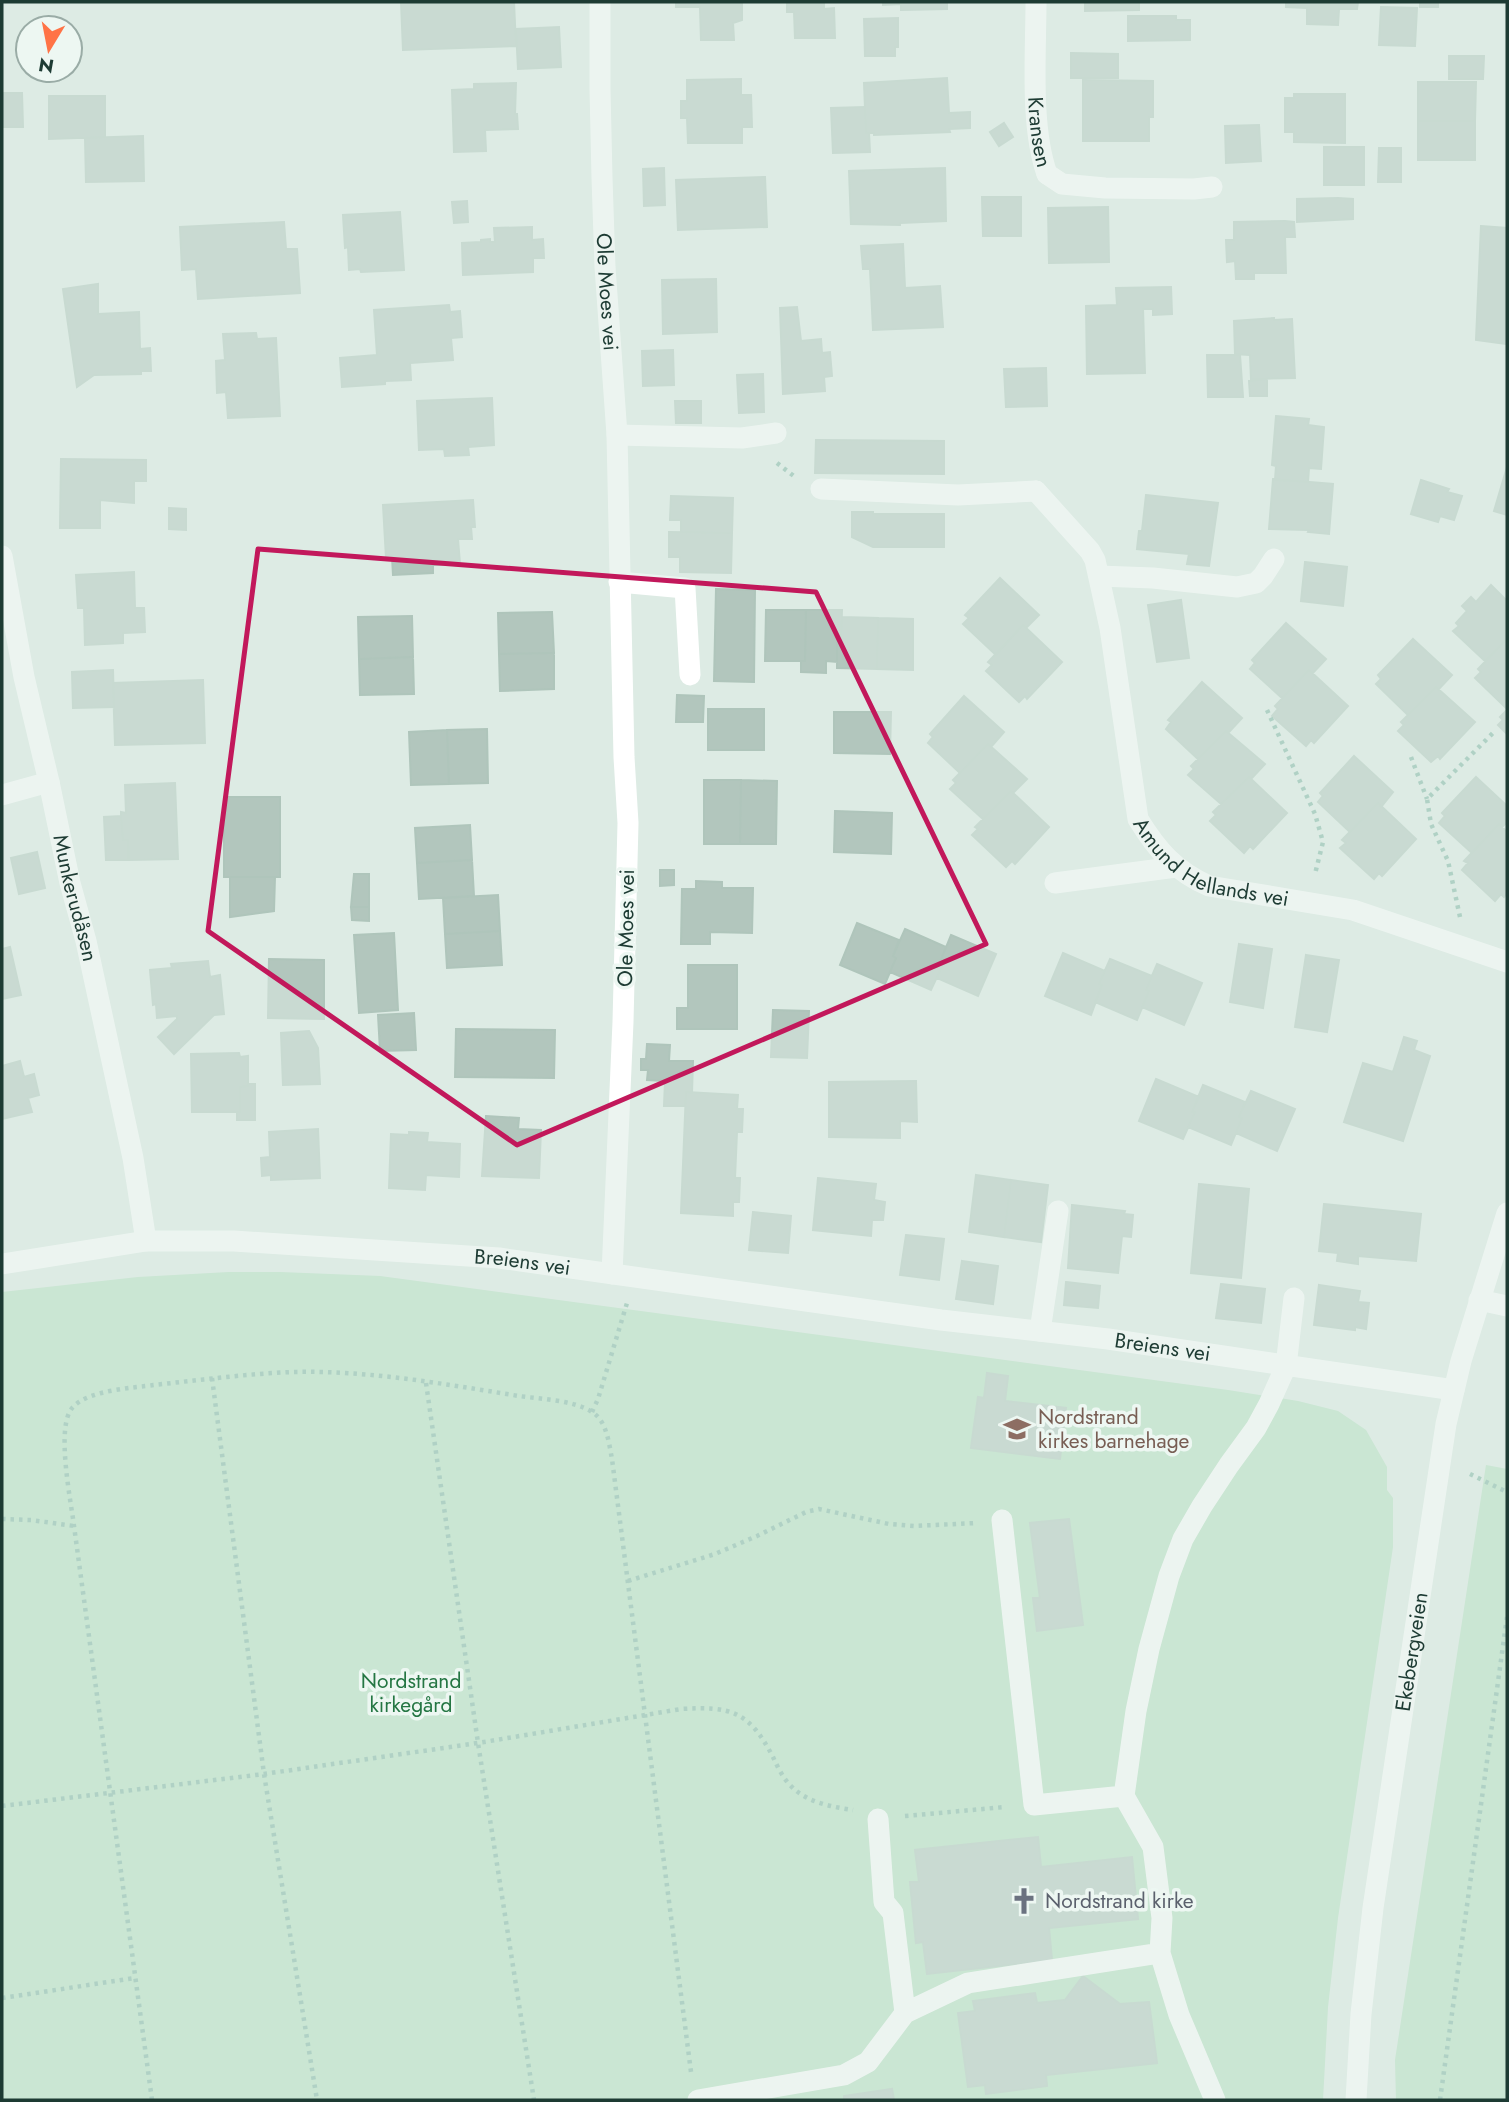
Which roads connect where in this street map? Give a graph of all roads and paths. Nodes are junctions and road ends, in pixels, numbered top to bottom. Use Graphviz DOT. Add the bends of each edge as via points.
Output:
graph roads {
  1 [pos="600,2"];
  2 [pos="1036,2"];
  3 [pos="1212,187"];
  4 [pos="776,433"];
  5 [pos="617,435"];
  6 [pos="742,438"];
  7 [pos="821,489"];
  8 [pos="2,556"];
  9 [pos="1274,559"];
  10 [pos="1099,576"];
  11 [pos="619,582"];
  12 [pos="690,676"];
  13 [pos="1267,710"];
  14 [pos="1494,732"];
  15 [pos="1411,757"];
  16 [pos="49,782"];
  17 [pos="2,795"];
  18 [pos="1427,799"];
  19 [pos="1176,867"];
  20 [pos="1055,884"];
  21 [pos="1307,902"];
  22 [pos="1452,944"];
  23 [pos="1507,962"];
  24 [pos="1058,1211"];
  25 [pos="1507,1213"];
  26 [pos="146,1241"];
  27 [pos="2,1264"];
  28 [pos="612,1275"];
  29 [pos="1294,1298"];
  30 [pos="628,1299"];
  31 [pos="1479,1300"];
  32 [pos="1507,1306"];
  33 [pos="1040,1331"];
  34 [pos="1286,1366"];
  35 [pos="212,1378"];
  36 [pos="426,1382"];
  37 [pos="1454,1390"];
  38 [pos="592,1412"];
  39 [pos="1469,1474"];
  40 [pos="1507,1492"];
  41 [pos="2,1519"];
  42 [pos="1002,1520"];
  43 [pos="74,1527"];
  44 [pos="628,1581"];
  45 [pos="1507,1617"];
  46 [pos="646,1717"];
  47 [pos="478,1743"];
  48 [pos="264,1774"];
  49 [pos="111,1794"];
  50 [pos="1124,1796"];
  51 [pos="2,1804"];
  52 [pos="1034,1805"];
  53 [pos="878,1819"];
  54 [pos="1160,1954"];
  55 [pos="135,1978"];
  56 [pos="2,1998"];
  57 [pos="905,2013"];
  58 [pos="691,2073"];
  59 [pos="152,2100"];
  60 [pos="317,2100"];
  61 [pos="534,2100"];
  62 [pos="698,2100"];
  63 [pos="1215,2100"];
  64 [pos="1356,2100"];
  65 [pos="1440,2100"];
  1 -- 5 [label="street, Ole Moes vei" via="605,254"];
  2 -- 3 [label="street, Kransen" via="1037,126 1047,174 1062,184 1094,187"];
  4 -- 6 [label="street"];
  5 -- 6 [label="street"];
  5 -- 11 [label="street, Ole Moes vei"];
  6 -- 7 [label="path" via="795,477"];
  7 -- 10 [label="street, Amund Hellands vei" via="958,495 1036,491 1090,551"];
  8 -- 16 [label="street, Munkerudåsen"];
  9 -- 10 [label="street" via="1256,583 1237,587"];
  10 -- 19 [label="street, Amund Hellands vei" via="1138,819 1154,845"];
  11 -- 12 [label="street" via="685,588"];
  11 -- 28 [label="street, Ole Moes vei" via="628,823"];
  13 -- 21 [label="path" via="1315,814 1323,842"];
  14 -- 18 [label="path"];
  15 -- 18 [label="path"];
  16 -- 17 [label="street"];
  16 -- 26 [label="street, Munkerudåsen" via="130,1146"];
  18 -- 22 [label="path" via="1448,861 1460,917"];
  19 -- 20 [label="street"];
  19 -- 21 [label="street, Amund Hellands vei" via="1209,886"];
  21 -- 22 [label="street, Amund Hellands vei" via="1353,910"];
  22 -- 23 [label="street, Amund Hellands vei"];
  24 -- 33 [label="street"];
  25 -- 31 [label="street, Ekebergveien"];
  26 -- 27 [label="street, Breiens vei"];
  26 -- 28 [label="street, Breiens vei" via="234,1241 499,1258"];
  28 -- 33 [label="street, Breiens vei"];
  29 -- 34 [label="street"];
  30 -- 38 [label="path"];
  31 -- 32 [label="street"];
  31 -- 37 [label="street, Ekebergveien"];
  33 -- 34 [label="street, Breiens vei"];
  34 -- 37 [label="street, Breiens vei"];
  34 -- 50 [label="street" via="1256,1428 1183,1539 1169,1576 1136,1711"];
  35 -- 36 [label="path" via="293,1372"];
  35 -- 43 [label="path" via="122,1389 82,1399 71,1408 64,1434"];
  35 -- 48 [label="path"];
  36 -- 38 [label="path" via="568,1404"];
  36 -- 47 [label="path"];
  37 -- 64 [label="street, Ekebergveien" via="1373,1908"];
  38 -- 44 [label="path" via="607,1438"];
  39 -- 40 [label="path"];
  41 -- 43 [label="path"];
  42 -- 44 [label="path" via="914,1526 819,1509 715,1554"];
  42 -- 52 [label="street"];
  43 -- 49 [label="path"];
  44 -- 46 [label="path"];
  45 -- 65 [label="path"];
  46 -- 47 [label="path"];
  46 -- 53 [label="path" via="696,1708 738,1715 759,1733 794,1789 826,1805 859,1810"];
  46 -- 58 [label="path"];
  47 -- 48 [label="path"];
  47 -- 61 [label="path"];
  48 -- 49 [label="path"];
  48 -- 60 [label="path"];
  49 -- 51 [label="path"];
  49 -- 55 [label="path"];
  50 -- 52 [label="street"];
  50 -- 54 [label="street" via="1153,1847 1162,1918"];
  52 -- 53 [label="path"];
  53 -- 57 [label="street" via="884,1902 893,1913"];
  54 -- 57 [label="street" via="968,1983"];
  54 -- 63 [label="street" via="1179,2015"];
  55 -- 56 [label="path"];
  55 -- 59 [label="path"];
  57 -- 62 [label="street" via="868,2062 844,2075"];
}
